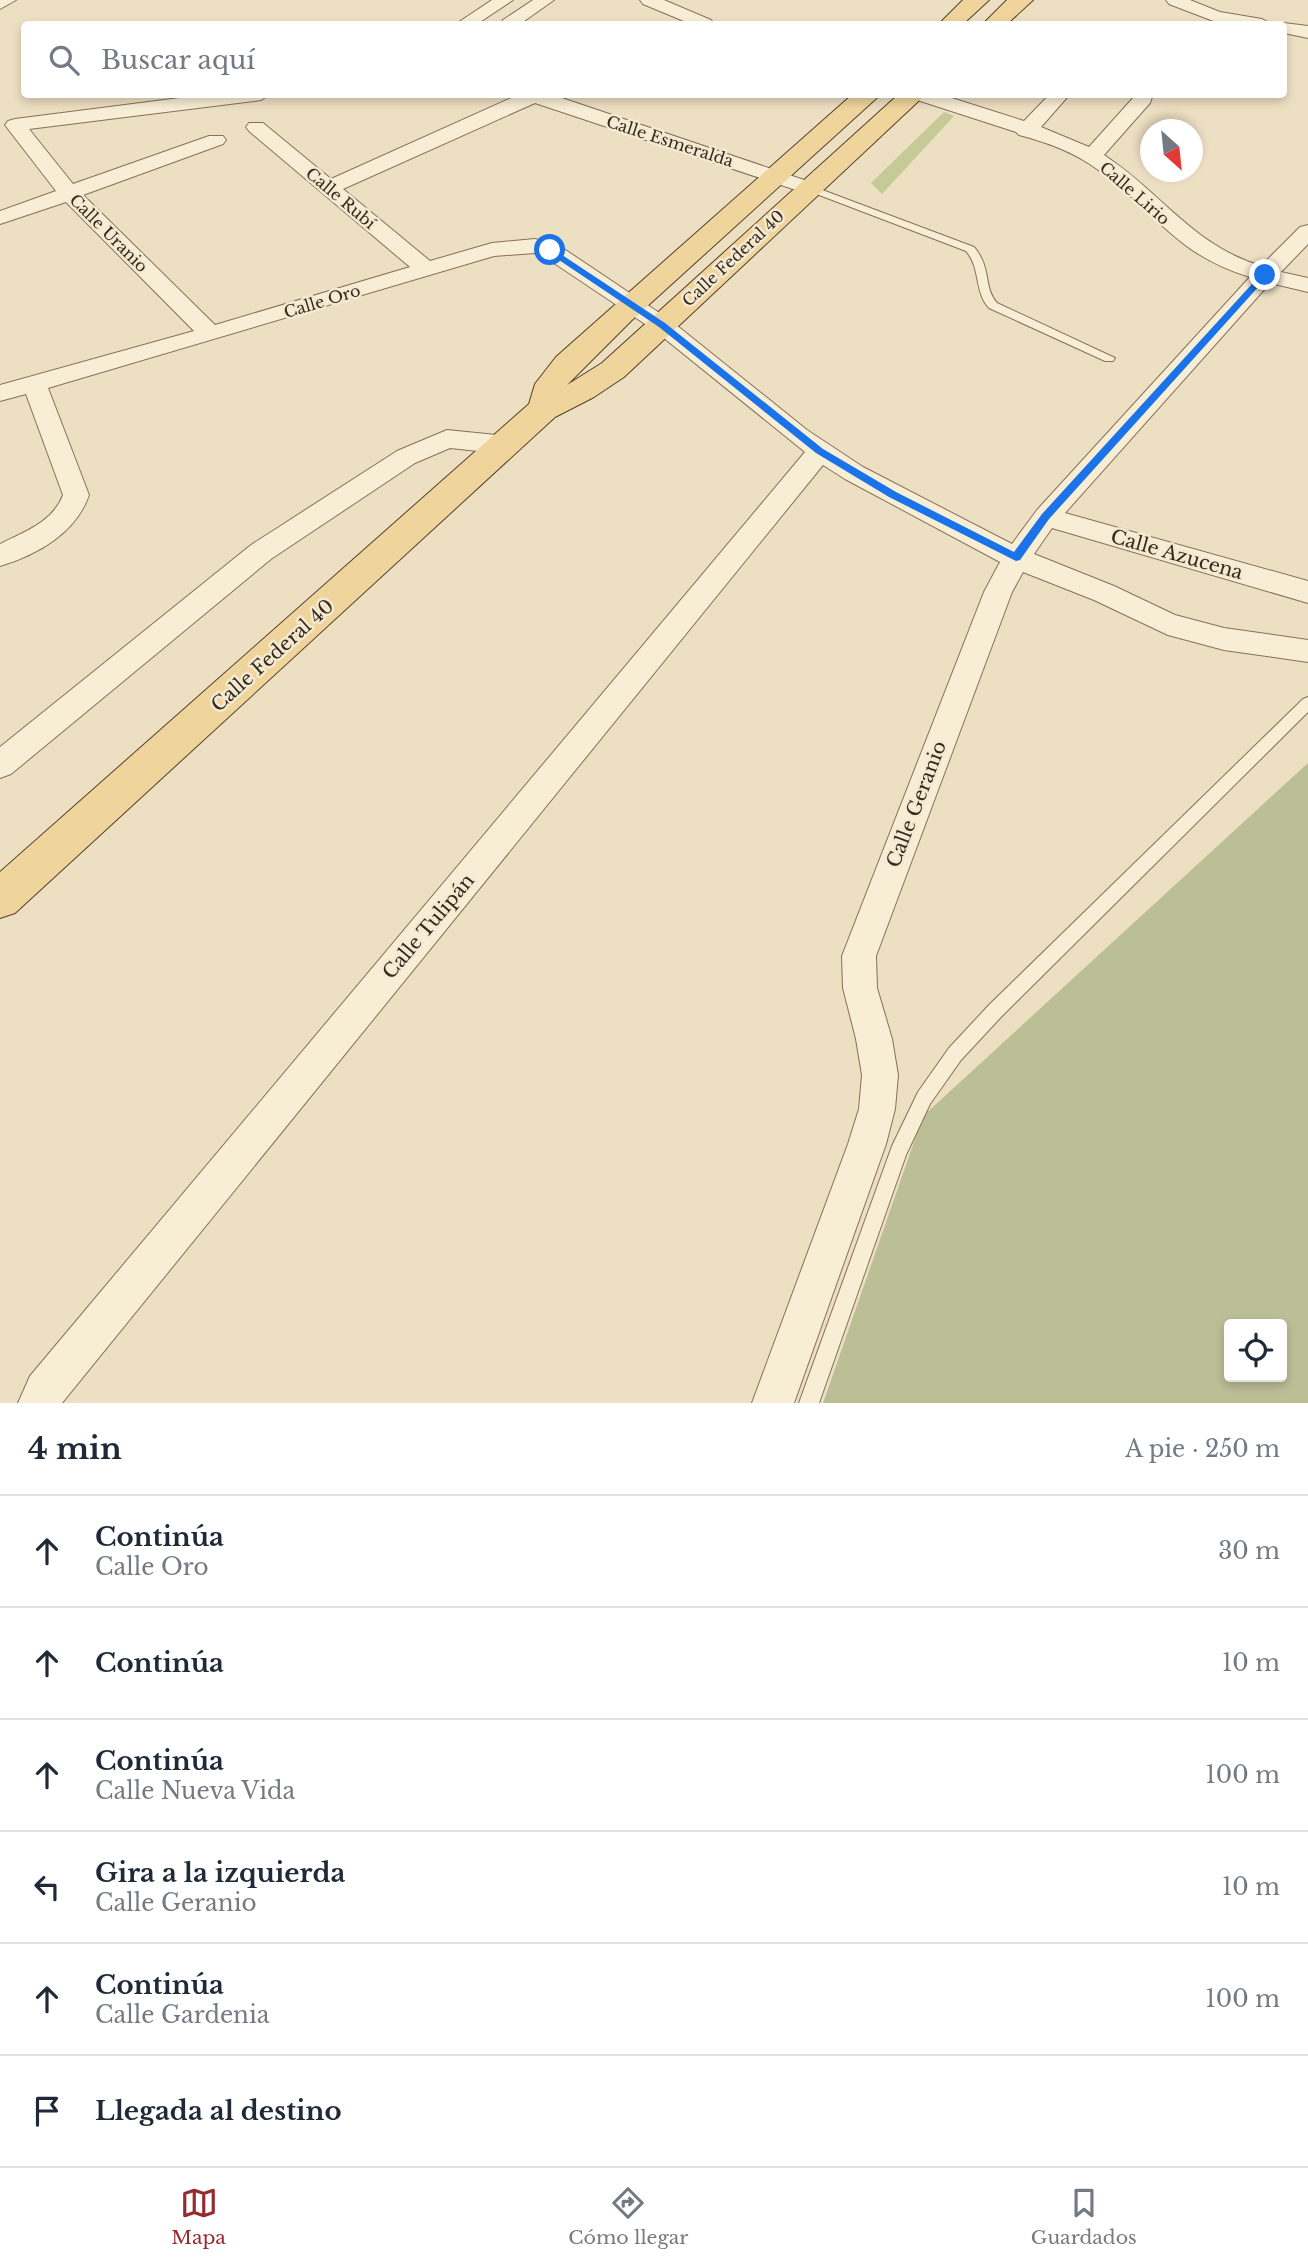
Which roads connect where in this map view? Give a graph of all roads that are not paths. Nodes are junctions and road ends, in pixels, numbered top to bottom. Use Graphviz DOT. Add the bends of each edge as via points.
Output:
graph roads {
  1 [pos="7,0"];
  2 [pos="504,0"];
  3 [pos="545,0"];
  4 [pos="649,0"];
  5 [pos="977,0"];
  6 [pos="1021,0"];
  7 [pos="1175,0"];
  8 [pos="0,4"];
  9 [pos="470,21"];
  10 [pos="514,21"];
  11 [pos="698,21"];
  12 [pos="954,21"];
  13 [pos="997,21"];
  14 [pos="1245,21"];
  15 [pos="1287,28"];
  16 [pos="1308,32"];
  17 [pos="229,98"];
  18 [pos="525,98"];
  19 [pos="540,98"];
  20 [pos="864,98"];
  21 [pos="911,98"];
  22 [pos="928,98"];
  23 [pos="1057,98"];
  24 [pos="1143,98"];
  25 [pos="257,127"];
  26 [pos="1026,131"];
  27 [pos="216,140"];
  28 [pos="1091,157"];
  29 [pos="776,175"];
  30 [pos="328,187"];
  31 [pos="809,188"];
  32 [pos="69,193"];
  33 [pos="0,218"];
  34 [pos="1308,232"];
  35 [pos="694,248"];
  36 [pos="730,261"];
  37 [pos="426,270"];
  38 [pos="1265,275"];
  39 [pos="1308,285"];
  40 [pos="632,304"];
  41 [pos="662,325"];
  42 [pos="211,334"];
  43 [pos="1109,358"];
  44 [pos="34,383"];
  45 [pos="0,393"];
  46 [pos="544,409"];
  47 [pos="506,445"];
  48 [pos="820,451"];
  49 [pos="1045,517"];
  50 [pos="0,556"];
  51 [pos="1016,558"];
  52 [pos="1308,592"];
  53 [pos="1308,650"];
  54 [pos="1308,703"];
  55 [pos="0,765"];
  56 [pos="0,899"];
  57 [pos="39,1403"];
  58 [pos="773,1403"];
  59 [pos="809,1403"];
  1 -- 8 [label="street"];
  2 -- 9 [label="street"];
  3 -- 10 [label="street"];
  4 -- 11 [label="street"];
  5 -- 12 [label="main road"];
  6 -- 13 [label="main road"];
  7 -- 14 [label="street" via="1216,16"];
  15 -- 16 [label="street"];
  17 -- 32 [label="street, Calle Uranio" via="15,125"];
  18 -- 30 [label="street"];
  19 -- 29 [label="street, Calle Esmeralda"];
  20 -- 29 [label="main road, Calle Federal 40"];
  21 -- 31 [label="main road, Calle Federal 40"];
  22 -- 26 [label="street, Calle Lirio"];
  23 -- 26 [label="street"];
  24 -- 28 [label="street"];
  25 -- 30 [label="street, Calle Rubí"];
  26 -- 28 [label="street, Calle Lirio"];
  27 -- 32 [label="street"];
  28 -- 38 [label="street, Calle Lirio" via="1208,253"];
  29 -- 31 [label="street, Calle Esmeralda"];
  29 -- 35 [label="main road, Calle Federal 40"];
  30 -- 37 [label="street, Calle Rubí"];
  31 -- 36 [label="main road, Calle Federal 40"];
  31 -- 43 [label="lane" via="970,249 981,259 990,303"];
  32 -- 33 [label="street"];
  32 -- 42 [label="street, Calle Uranio"];
  34 -- 38 [label="street, Calle Geranio"];
  35 -- 36 [label="main road"];
  35 -- 40 [label="main road, Calle Federal 40"];
  36 -- 41 [label="main road, Calle Federal 40"];
  37 -- 40 [label="street, Calle Oro" via="492,250 535,246 550,250"];
  37 -- 42 [label="street, Calle Oro"];
  38 -- 39 [label="street, Calle Lirio"];
  38 -- 49 [label="street, Calle Geranio"];
  40 -- 41 [label="street, Calle Oro"];
  40 -- 46 [label="main road, Calle Federal 40" via="567,364 551,384"];
  41 -- 46 [label="main road, Calle Federal 40" via="613,370"];
  41 -- 48 [label="street, Calle Oro"];
  42 -- 44 [label="street, Calle Oro"];
  44 -- 45 [label="street, Calle Oro"];
  44 -- 50 [label="street" via="76,495 73,508 62,520"];
  46 -- 47 [label="main road, Calle Federal 40"];
  47 -- 55 [label="street" via="447,439 406,457 261,552"];
  47 -- 56 [label="main road, Calle Federal 40"];
  48 -- 51 [label="street, Calle Oro"];
  48 -- 57 [label="street, Calle Tulipán" via="44,1391"];
  49 -- 51 [label="street, Calle Geranio"];
  49 -- 52 [label="street, Calle Azucena"];
  51 -- 53 [label="street, Calle Oro" via="1168,624 1224,639"];
  51 -- 58 [label="street, Calle Geranio" via="998,592 859,956 860,988 880,1075 877,1109"];
  54 -- 59 [label="lane" via="955,1054 924,1098 898,1152"];
}
